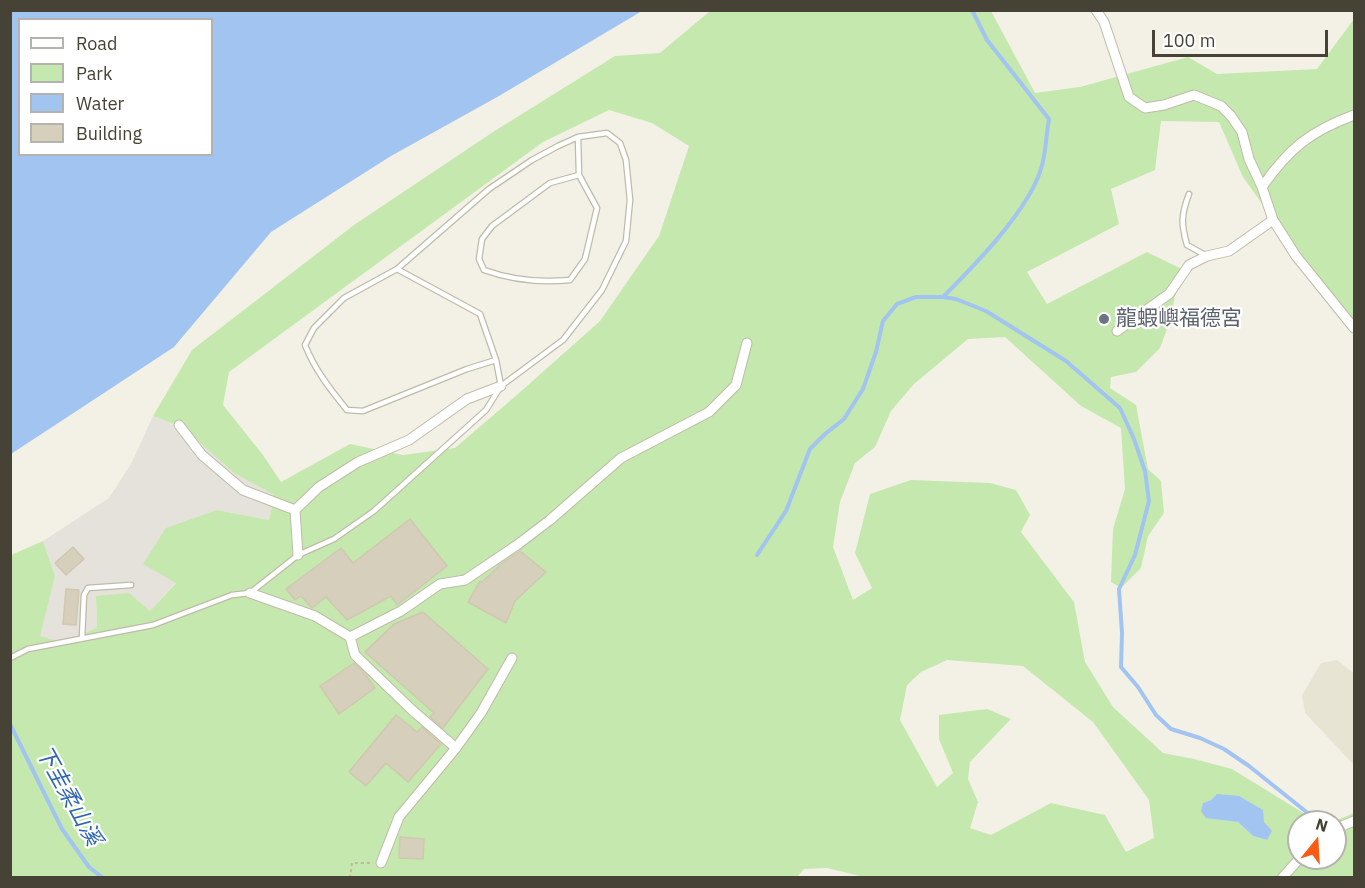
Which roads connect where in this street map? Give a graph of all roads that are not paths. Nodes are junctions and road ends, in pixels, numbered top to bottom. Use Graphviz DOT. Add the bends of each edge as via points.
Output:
graph roads {
  1 [pos="1095,10"];
  2 [pos="1354,115"];
  3 [pos="578,137"];
  4 [pos="579,175"];
  5 [pos="1262,187"];
  6 [pos="1189,194"];
  7 [pos="1273,220"];
  8 [pos="1206,256"];
  9 [pos="397,269"];
  10 [pos="1354,328"];
  11 [pos="1117,331"];
  12 [pos="747,343"];
  13 [pos="496,360"];
  14 [pos="501,386"];
  15 [pos="179,424"];
  16 [pos="295,510"];
  17 [pos="298,555"];
  18 [pos="131,585"];
  19 [pos="250,593"];
  20 [pos="350,637"];
  21 [pos="82,638"];
  22 [pos="10,658"];
  23 [pos="512,658"];
  24 [pos="456,748"];
  25 [pos="381,863"];
  1 -- 5 [label="street" via="1104,22 1129,97 1145,108 1194,95 1221,106 1242,132"];
  2 -- 5 [label="street" via="1325,126 1296,146"];
  3 -- 4 [label="lane"];
  3 -- 9 [label="lane" via="532,160 489,189"];
  3 -- 14 [label="lane" via="607,132 620,143 630,200 626,241 603,290 563,340"];
  4 -- 4 [label="lane" via="550,183 492,226 482,239 479,259 484,270 505,277 548,282 570,280 585,259 597,208"];
  5 -- 7 [label="street"];
  6 -- 8 [label="lane" via="1181,224 1186,245"];
  7 -- 8 [label="street" via="1229,251"];
  7 -- 10 [label="street" via="1296,256"];
  8 -- 11 [label="street" via="1189,265 1169,294"];
  9 -- 13 [label="lane" via="480,314"];
  9 -- 13 [label="lane" via="344,298 314,328 305,345 322,379 347,410 363,411"];
  12 -- 20 [label="street" via="736,384 709,412 621,458 550,520 465,580 440,584 401,611"];
  13 -- 14 [label="lane"];
  14 -- 16 [label="street" via="467,399 409,440 358,462 319,487"];
  14 -- 17 [label="lane" via="486,410 374,512 334,539"];
  15 -- 16 [label="street" via="202,455 243,490"];
  16 -- 17 [label="street"];
  17 -- 19 [label="lane"];
  18 -- 21 [label="lane" via="88,588 84,595"];
  19 -- 20 [label="street" via="315,616"];
  19 -- 21 [label="lane" via="232,595 153,625"];
  20 -- 24 [label="street" via="356,655"];
  21 -- 22 [label="lane" via="28,649"];
  23 -- 24 [label="street"];
  24 -- 25 [label="street" via="399,817"];
}
